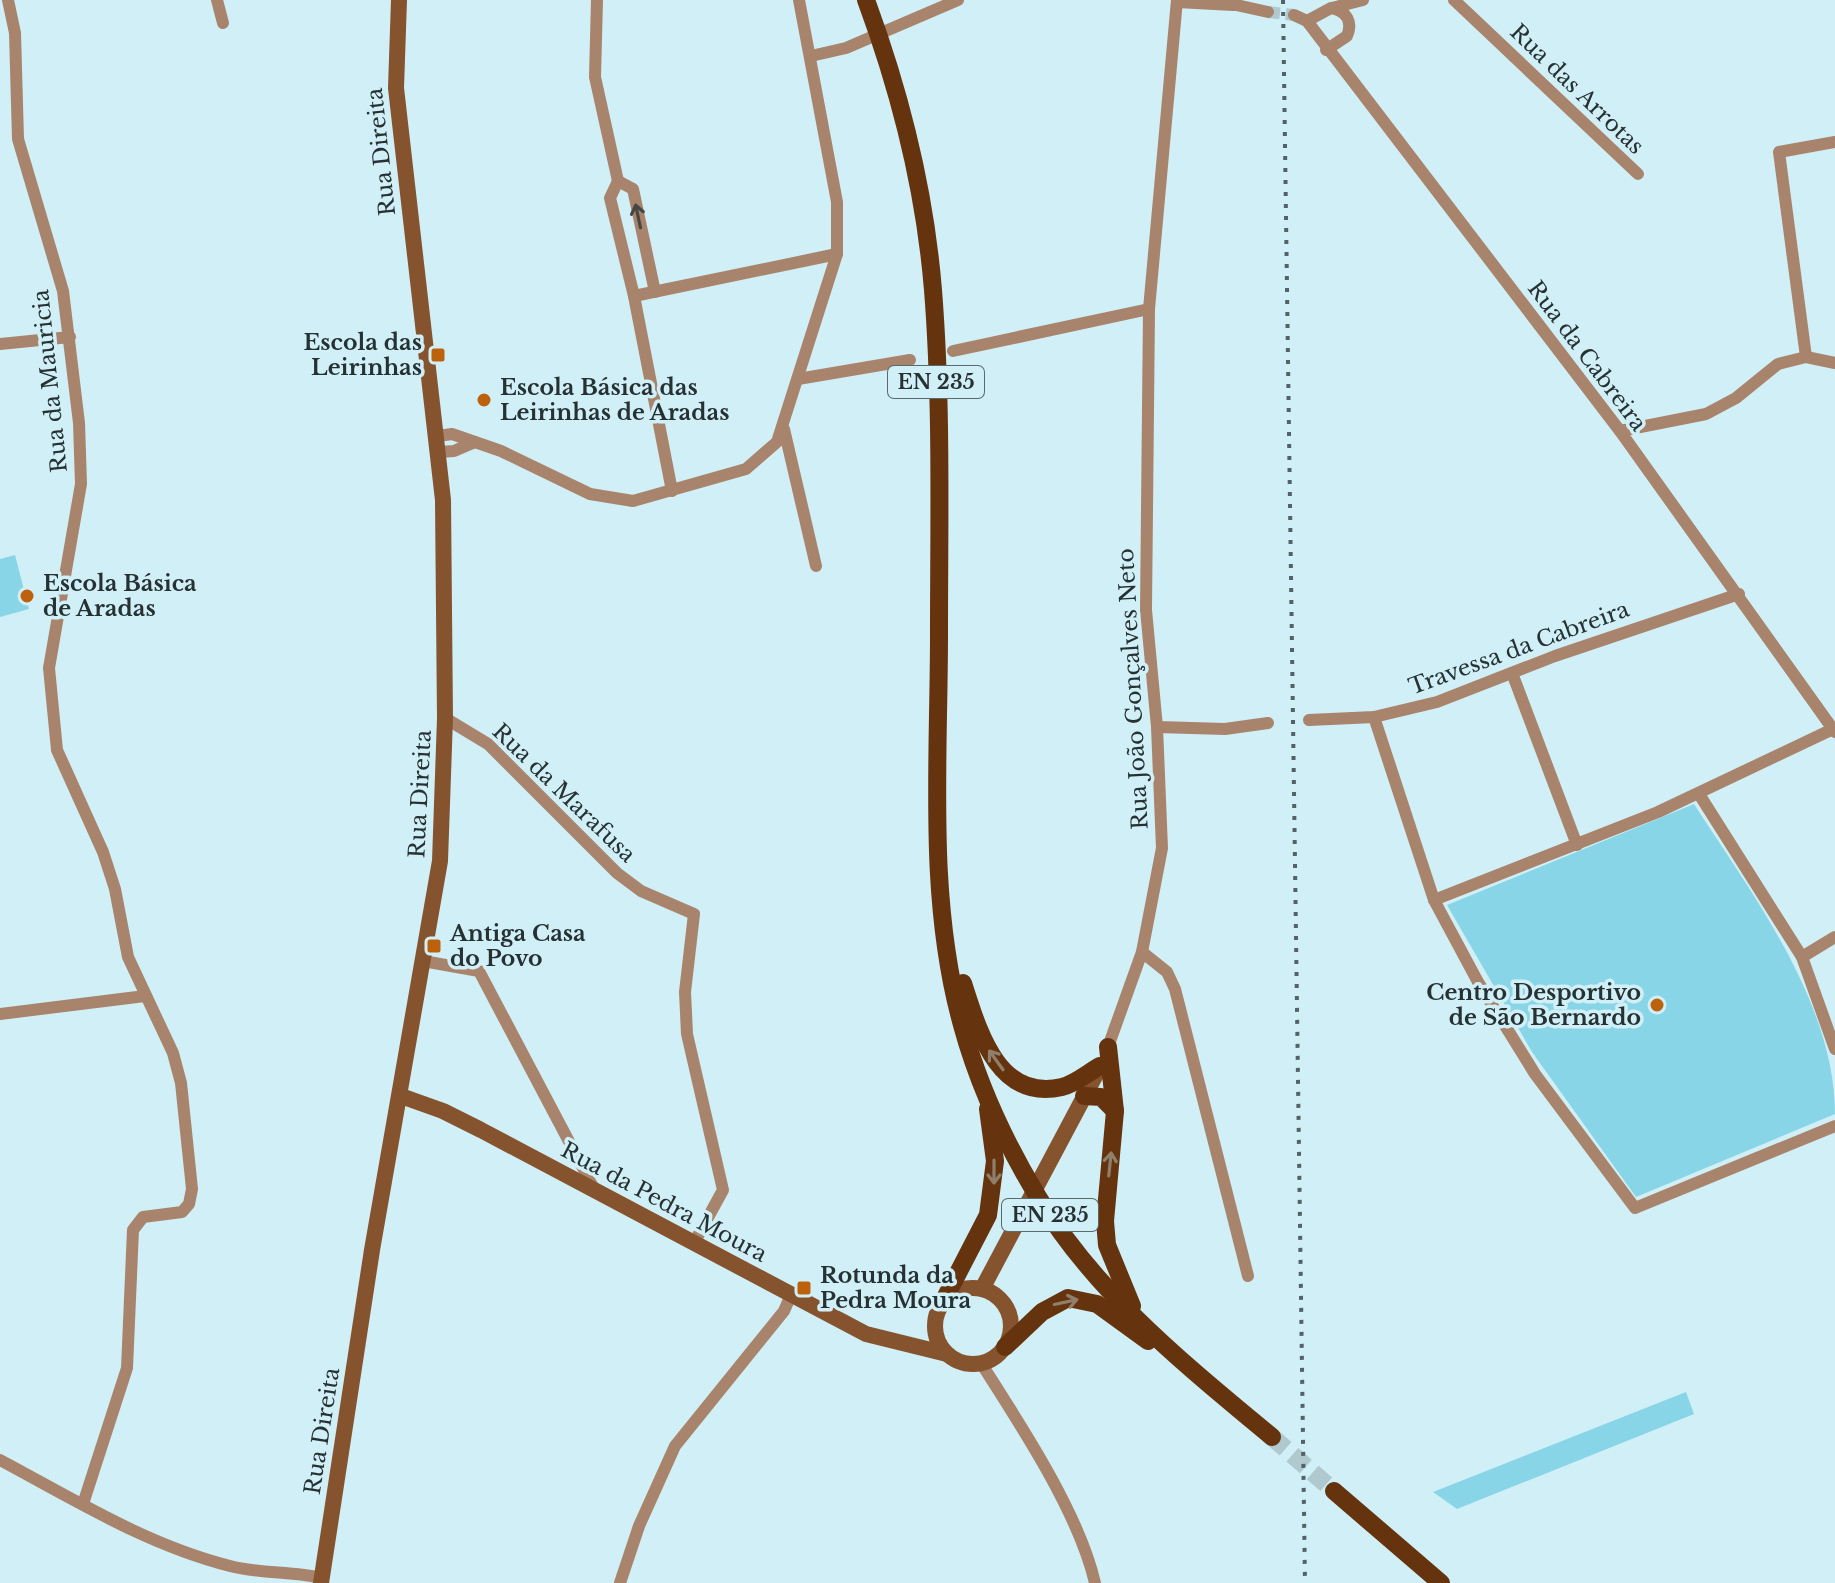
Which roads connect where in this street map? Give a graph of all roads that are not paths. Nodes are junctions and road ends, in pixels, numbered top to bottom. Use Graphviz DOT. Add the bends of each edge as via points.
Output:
graph roads {
  1 [pos="8,0"];
  2 [pos="217,0"];
  3 [pos="399,0"];
  4 [pos="597,0"];
  5 [pos="799,0"];
  6 [pos="866,0"];
  7 [pos="958,0"];
  8 [pos="1366,0"];
  9 [pos="1454,0"];
  10 [pos="1177,1"];
  11 [pos="1227,2"];
  12 [pos="1331,8"];
  13 [pos="1268,12"];
  14 [pos="1294,15"];
  15 [pos="1307,21"];
  16 [pos="1349,21"];
  17 [pos="223,23"];
  18 [pos="1326,50"];
  19 [pos="811,56"];
  20 [pos="1835,142"];
  21 [pos="1638,174"];
  22 [pos="618,181"];
  23 [pos="837,254"];
  24 [pos="655,292"];
  25 [pos="634,296"];
  26 [pos="1149,309"];
  27 [pos="70,337"];
  28 [pos="0,344"];
  29 [pos="953,351"];
  30 [pos="1806,357"];
  31 [pos="910,360"];
  32 [pos="1835,363"];
  33 [pos="798,379"];
  34 [pos="783,423"];
  35 [pos="1620,431"];
  36 [pos="438,444"];
  37 [pos="672,491"];
  38 [pos="816,566"];
  39 [pos="1739,594"];
  40 [pos="1512,673"];
  41 [pos="1374,717"];
  42 [pos="445,718"];
  43 [pos="1309,720"];
  44 [pos="1268,723"];
  45 [pos="1157,727"];
  46 [pos="1834,731"];
  47 [pos="1699,794"];
  48 [pos="1577,845"];
  49 [pos="1434,900"];
  50 [pos="945,927"];
  51 [pos="1835,937"];
  52 [pos="1142,952"];
  53 [pos="1802,957"];
  54 [pos="423,961"];
  55 [pos="145,996"];
  56 [pos="0,1014"];
  57 [pos="1108,1047"];
  58 [pos="1835,1049"];
  59 [pos="1100,1066"];
  60 [pos="1063,1087"];
  61 [pos="986,1095"];
  62 [pos="401,1096"];
  63 [pos="1082,1100"];
  64 [pos="1115,1111"];
  65 [pos="1835,1126"];
  66 [pos="593,1187"];
  67 [pos="694,1243"];
  68 [pos="1248,1276"];
  69 [pos="982,1289"];
  70 [pos="791,1295"];
  71 [pos="943,1302"];
  72 [pos="1137,1319"];
  73 [pos="935,1326"];
  74 [pos="905,1345"];
  75 [pos="1005,1347"];
  76 [pos="947,1354"];
  77 [pos="981,1363"];
  78 [pos="1195,1373"];
  79 [pos="1272,1437"];
  80 [pos="0,1460"];
  81 [pos="1334,1491"];
  82 [pos="83,1504"];
  83 [pos="322,1580"];
  84 [pos="620,1583"];
  85 [pos="1095,1583"];
  86 [pos="1441,1583"];
  1 -- 27 [label="street, Rua da Mauricia" via="15,33 18,139 43,216"];
  2 -- 17 [label="street"];
  3 -- 36 [label="main road, Rua Direita" via="396,88"];
  4 -- 22 [label="street" via="595,77"];
  5 -- 19 [label="street"];
  6 -- 50 [label="main road, EN 235" via="898,99 933,288"];
  7 -- 19 [label="street" via="846,48"];
  8 -- 12 [label="street"];
  8 -- 16 [label="street"];
  9 -- 21 [label="street, Rua das Arrotas"];
  10 -- 11 [label="street"];
  10 -- 26 [label="street, Rua João Gonçalves Neto"];
  11 -- 13 [label="street"];
  12 -- 15 [label="street"];
  12 -- 16 [label="street"];
  14 -- 15 [label="street"];
  15 -- 18 [label="street, Rua da Cabreira"];
  16 -- 18 [label="street" via="1347,36"];
  18 -- 35 [label="street, Rua da Cabreira"];
  19 -- 23 [label="street" via="837,202"];
  20 -- 30 [label="street" via="1779,152"];
  24 -- 22 [label="street, one-way" via="633,189"];
  22 -- 25 [label="street" via="610,198"];
  23 -- 24 [label="street"];
  23 -- 33 [label="street"];
  24 -- 25 [label="street"];
  25 -- 37 [label="street"];
  26 -- 29 [label="street"];
  26 -- 45 [label="street, Rua João Gonçalves Neto" via="1146,610"];
  27 -- 28 [label="street"];
  27 -- 55 [label="street, Rua da Mauricia" via="81,484 53,639 50,705 63,769 103,852 128,957"];
  30 -- 32 [label="street"];
  30 -- 35 [label="street" via="1778,364 1706,414"];
  31 -- 33 [label="street"];
  33 -- 34 [label="street"];
  34 -- 37 [label="street" via="777,442 746,469"];
  34 -- 38 [label="street"];
  35 -- 39 [label="street, Rua da Cabreira"];
  36 -- 37 [label="street" via="452,434 528,462 590,494 633,501"];
  36 -- 42 [label="main road, Rua Direita"];
  39 -- 40 [label="street, Travessa da Cabreira"];
  39 -- 46 [label="street, Rua da Cabreira"];
  40 -- 41 [label="street, Travessa da Cabreira" via="1437,702"];
  40 -- 48 [label="street"];
  41 -- 43 [label="street, Travessa da Cabreira"];
  41 -- 49 [label="street"];
  42 -- 54 [label="main road, Rua Direita" via="440,861"];
  42 -- 67 [label="street, Rua da Marafusa" via="488,744 617,873 641,891 694,914 685,992 687,1034 723,1190"];
  44 -- 45 [label="street" via="1225,729"];
  45 -- 52 [label="street, Rua João Gonçalves Neto" via="1162,848"];
  46 -- 47 [label="street"];
  47 -- 48 [label="street"];
  47 -- 53 [label="street"];
  48 -- 49 [label="street"];
  49 -- 65 [label="street" via="1535,1074 1635,1208"];
  60 -- 50 [label="main road, one-way" via="1017,1082 998,1067 982,1039"];
  50 -- 61 [label="main road, EN 235" via="962,1026"];
  51 -- 53 [label="street"];
  52 -- 57 [label="street, Rua João Gonçalves Neto"];
  52 -- 68 [label="street" via="1167,972 1175,989"];
  53 -- 58 [label="street"];
  54 -- 62 [label="main road, Rua Direita"];
  54 -- 66 [label="street" via="479,971"];
  55 -- 56 [label="street"];
  55 -- 82 [label="street, Rua da Mauricia" via="173,1053 181,1083 192,1189 182,1212 143,1217 133,1230 127,1368"];
  57 -- 59 [label="main road, Rua João Gonçalves Neto"];
  57 -- 64 [label="main road"];
  59 -- 60 [label="main road"];
  59 -- 63 [label="main road, Rua João Gonçalves Neto"];
  60 -- 63 [label="main road"];
  61 -- 71 [label="main road, one-way" via="994,1188 988,1215"];
  61 -- 72 [label="main road, EN 235" via="1058,1228"];
  62 -- 66 [label="main road, Rua da Pedra Moura" via="443,1111"];
  62 -- 83 [label="main road, Rua Direita"];
  63 -- 64 [label="main road" via="1101,1097"];
  63 -- 69 [label="main road, Rua João Gonçalves Neto"];
  72 -- 64 [label="main road, one-way" via="1107,1245"];
  66 -- 67 [label="main road, Rua da Pedra Moura"];
  67 -- 70 [label="main road, Rua da Pedra Moura"];
  69 -- 71 [label="main road" via="961,1290"];
  69 -- 75 [label="main road" via="1008,1312 1011,1324"];
  70 -- 74 [label="main road, Rua da Pedra Moura" via="866,1334"];
  70 -- 84 [label="street" via="784,1311 675,1446"];
  71 -- 73 [label="main road"];
  72 -- 78 [label="main road, EN 235"];
  73 -- 74 [label="main road"];
  73 -- 76 [label="main road"];
  74 -- 76 [label="main road, Rua da Pedra Moura"];
  75 -- 77 [label="main road"];
  75 -- 78 [label="main road, one-way" via="1056,1302 1082,1299 1097,1304"];
  76 -- 77 [label="main road"];
  77 -- 85 [label="street" via="1032,1444 1089,1559"];
  78 -- 79 [label="main road, EN 235"];
  80 -- 82 [label="street"];
  81 -- 86 [label="main road"];
  82 -- 83 [label="street" via="137,1535 233,1567"];
}
